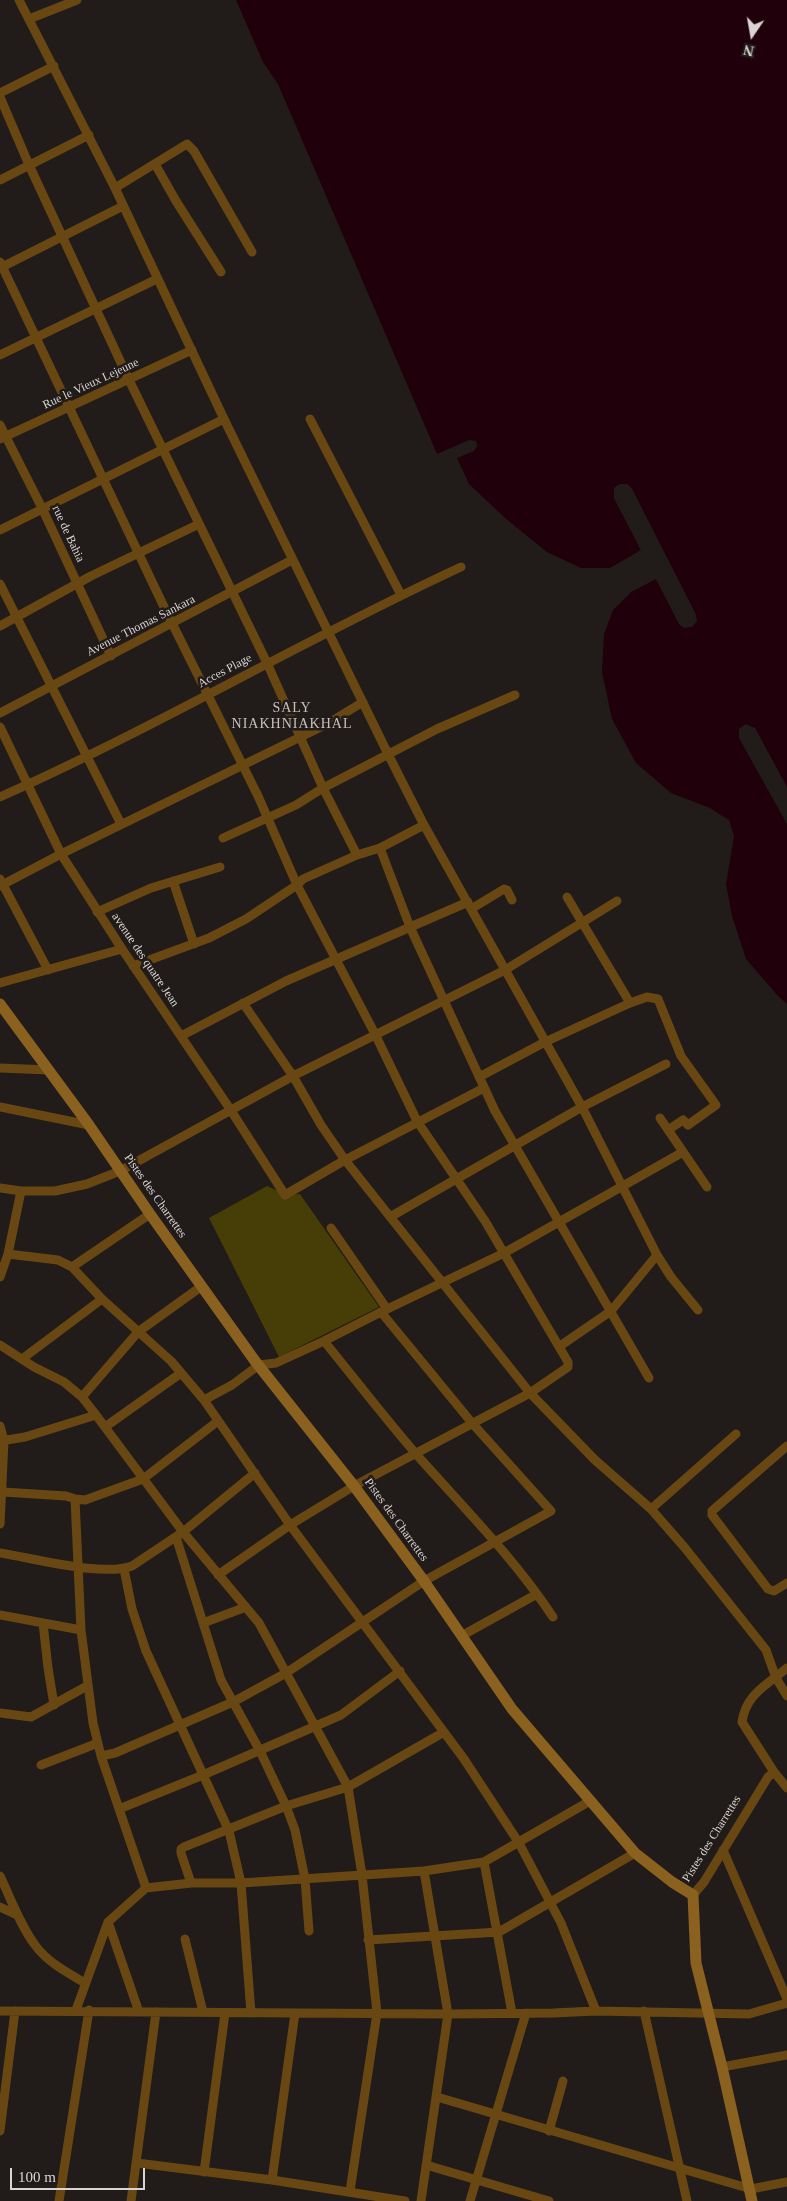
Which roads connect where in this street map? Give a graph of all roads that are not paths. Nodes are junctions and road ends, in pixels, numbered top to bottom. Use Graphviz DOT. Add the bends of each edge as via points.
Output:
graph roads {
  1 [pos="19,0"];
  2 [pos="77,0"];
  3 [pos="29,20"];
  4 [pos="54,66"];
  5 [pos="0,93"];
  6 [pos="0,97"];
  7 [pos="88,135"];
  8 [pos="155,164"];
  9 [pos="29,166"];
  10 [pos="0,180"];
  11 [pos="116,188"];
  12 [pos="123,206"];
  13 [pos="63,237"];
  14 [pos="252,252"];
  15 [pos="1,266"];
  16 [pos="221,272"];
  17 [pos="158,280"];
  18 [pos="96,310"];
  19 [pos="37,338"];
  20 [pos="192,350"];
  21 [pos="0,354"];
  22 [pos="129,380"];
  23 [pos="70,408"];
  24 [pos="224,419"];
  25 [pos="310,419"];
  26 [pos="0,424"];
  27 [pos="3,438"];
  28 [pos="164,450"];
  29 [pos="103,479"];
  30 [pos="42,508"];
  31 [pos="199,524"];
  32 [pos="0,530"];
  33 [pos="139,553"];
  34 [pos="292,560"];
  35 [pos="461,567"];
  36 [pos="0,584"];
  37 [pos="78,584"];
  38 [pos="232,593"];
  39 [pos="401,595"];
  40 [pos="18,617"];
  41 [pos="172,624"];
  42 [pos="0,626"];
  43 [pos="329,631"];
  44 [pos="110,656"];
  45 [pos="267,663"];
  46 [pos="52,686"];
  47 [pos="207,695"];
  48 [pos="515,695"];
  49 [pos="363,702"];
  50 [pos="0,713"];
  51 [pos="0,727"];
  52 [pos="300,735"];
  53 [pos="389,756"];
  54 [pos="88,757"];
  55 [pos="242,764"];
  56 [pos="28,785"];
  57 [pos="323,788"];
  58 [pos="0,797"];
  59 [pos="269,819"];
  60 [pos="121,824"];
  61 [pos="424,825"];
  62 [pos="223,838"];
  63 [pos="380,848"];
  64 [pos="61,854"];
  65 [pos="357,855"];
  66 [pos="220,867"];
  67 [pos="173,881"];
  68 [pos="1,883"];
  69 [pos="297,885"];
  70 [pos="567,897"];
  71 [pos="512,900"];
  72 [pos="617,901"];
  73 [pos="469,905"];
  74 [pos="98,912"];
  75 [pos="581,922"];
  76 [pos="410,927"];
  77 [pos="194,944"];
  78 [pos="122,950"];
  79 [pos="334,960"];
  80 [pos="133,966"];
  81 [pos="48,970"];
  82 [pos="504,970"];
  83 [pos="0,983"];
  84 [pos="444,1001"];
  85 [pos="243,1002"];
  86 [pos="630,1003"];
  87 [pos="0,1004"];
  88 [pos="375,1034"];
  89 [pos="181,1036"];
  90 [pos="545,1042"];
  91 [pos="666,1064"];
  92 [pos="0,1068"];
  93 [pos="49,1070"];
  94 [pos="292,1076"];
  95 [pos="479,1077"];
  96 [pos="484,1088"];
  97 [pos="0,1107"];
  98 [pos="582,1107"];
  99 [pos="230,1109"];
  100 [pos="660,1118"];
  101 [pos="417,1122"];
  102 [pos="89,1125"];
  103 [pos="668,1130"];
  104 [pos="515,1146"];
  105 [pos="683,1152"];
  106 [pos="345,1160"];
  107 [pos="120,1171"];
  108 [pos="457,1179"];
  109 [pos="622,1186"];
  110 [pos="707,1187"];
  111 [pos="0,1188"];
  112 [pos="20,1191"];
  113 [pos="150,1214"];
  114 [pos="390,1217"];
  115 [pos="559,1221"];
  116 [pos="331,1228"];
  117 [pos="504,1253"];
  118 [pos="8,1254"];
  119 [pos="657,1255"];
  120 [pos="72,1267"];
  121 [pos="0,1277"];
  122 [pos="441,1283"];
  123 [pos="202,1286"];
  124 [pos="102,1299"];
  125 [pos="384,1310"];
  126 [pos="698,1310"];
  127 [pos="611,1311"];
  128 [pos="138,1332"];
  129 [pos="324,1341"];
  130 [pos="0,1345"];
  131 [pos="560,1346"];
  132 [pos="22,1359"];
  133 [pos="259,1365"];
  134 [pos="181,1372"];
  135 [pos="649,1378"];
  136 [pos="530,1393"];
  137 [pos="82,1397"];
  138 [pos="204,1400"];
  139 [pos="96,1414"];
  140 [pos="218,1421"];
  141 [pos="472,1423"];
  142 [pos="0,1426"];
  143 [pos="104,1427"];
  144 [pos="736,1434"];
  145 [pos="2,1441"];
  146 [pos="787,1446"];
  147 [pos="415,1452"];
  148 [pos="255,1472"];
  149 [pos="143,1479"];
  150 [pos="354,1486"];
  151 [pos="2,1492"];
  152 [pos="75,1499"];
  153 [pos="651,1509"];
  154 [pos="0,1524"];
  155 [pos="290,1525"];
  156 [pos="180,1535"];
  157 [pos="494,1541"];
  158 [pos="0,1553"];
  159 [pos="78,1566"];
  160 [pos="124,1569"];
  161 [pos="218,1576"];
  162 [pos="424,1581"];
  163 [pos="787,1583"];
  164 [pos="537,1594"];
  165 [pos="246,1607"];
  166 [pos="0,1615"];
  167 [pos="553,1618"];
  168 [pos="362,1622"];
  169 [pos="43,1623"];
  170 [pos="203,1624"];
  171 [pos="81,1630"];
  172 [pos="463,1635"];
  173 [pos="787,1668"];
  174 [pos="400,1671"];
  175 [pos="286,1673"];
  176 [pos="776,1678"];
  177 [pos="87,1686"];
  178 [pos="787,1696"];
  179 [pos="233,1702"];
  180 [pos="54,1705"];
  181 [pos="0,1713"];
  182 [pos="179,1724"];
  183 [pos="314,1728"];
  184 [pos="444,1732"];
  185 [pos="98,1743"];
  186 [pos="260,1751"];
  187 [pos="101,1756"];
  188 [pos="41,1765"];
  189 [pos="774,1772"];
  190 [pos="203,1775"];
  191 [pos="348,1787"];
  192 [pos="787,1788"];
  193 [pos="590,1801"];
  194 [pos="286,1806"];
  195 [pos="119,1808"];
  196 [pos="229,1830"];
  197 [pos="519,1842"];
  198 [pos="723,1850"];
  199 [pos="636,1853"];
  200 [pos="484,1862"];
  201 [pos="424,1871"];
  202 [pos="362,1875"];
  203 [pos="0,1876"];
  204 [pos="305,1879"];
  205 [pos="191,1883"];
  206 [pos="241,1883"];
  207 [pos="146,1888"];
  208 [pos="693,1895"];
  209 [pos="550,1902"];
  210 [pos="0,1907"];
  211 [pos="18,1916"];
  212 [pos="108,1922"];
  213 [pos="309,1931"];
  214 [pos="499,1932"];
  215 [pos="435,1936"];
  216 [pos="185,1939"];
  217 [pos="368,1940"];
  218 [pos="85,1983"];
  219 [pos="787,1999"];
  220 [pos="787,2003"];
  221 [pos="76,2010"];
  222 [pos="89,2010"];
  223 [pos="596,2010"];
  224 [pos="0,2011"];
  225 [pos="644,2011"];
  226 [pos="15,2012"];
  227 [pos="139,2012"];
  228 [pos="156,2012"];
  229 [pos="203,2012"];
  230 [pos="226,2012"];
  231 [pos="251,2013"];
  232 [pos="295,2013"];
  233 [pos="377,2013"];
  234 [pos="512,2013"];
  235 [pos="526,2013"];
  236 [pos="709,2013"];
  237 [pos="448,2014"];
  238 [pos="787,2055"];
  239 [pos="722,2067"];
  240 [pos="562,2080"];
  241 [pos="437,2097"];
  242 [pos="496,2115"];
  243 [pos="0,2131"];
  244 [pos="549,2131"];
  245 [pos="137,2163"];
  246 [pos="426,2165"];
  247 [pos="678,2168"];
  248 [pos="204,2172"];
  249 [pos="272,2180"];
  250 [pos="476,2180"];
  251 [pos="787,2182"];
  252 [pos="350,2191"];
  253 [pos="752,2195"];
  254 [pos="529,2198"];
  255 [pos="60,2201"];
  256 [pos="132,2201"];
  257 [pos="405,2201"];
  258 [pos="421,2201"];
  259 [pos="470,2201"];
  260 [pos="549,2201"];
  261 [pos="687,2201"];
  1 -- 3 [label="street"];
  2 -- 3 [label="street"];
  3 -- 4 [label="street"];
  4 -- 5 [label="street"];
  4 -- 7 [label="street"];
  6 -- 9 [label="street"];
  7 -- 9 [label="street"];
  7 -- 11 [label="street"];
  8 -- 11 [label="street"];
  8 -- 14 [label="street" via="188,144"];
  8 -- 16 [label="street"];
  9 -- 10 [label="street"];
  9 -- 13 [label="street"];
  11 -- 12 [label="street"];
  12 -- 13 [label="street"];
  12 -- 17 [label="street"];
  13 -- 15 [label="street"];
  13 -- 18 [label="street"];
  15 -- 19 [label="street"];
  17 -- 18 [label="street"];
  17 -- 20 [label="street"];
  18 -- 19 [label="street"];
  18 -- 22 [label="street"];
  19 -- 21 [label="street"];
  19 -- 23 [label="street"];
  20 -- 22 [label="street, Rue le Vieux Lejeune"];
  20 -- 24 [label="street"];
  22 -- 23 [label="street, Rue le Vieux Lejeune"];
  22 -- 28 [label="street"];
  23 -- 27 [label="street, Rue le Vieux Lejeune"];
  23 -- 29 [label="street"];
  24 -- 28 [label="street"];
  24 -- 34 [label="street"];
  25 -- 39 [label="street"];
  26 -- 27 [label="street, rue de Bahia"];
  27 -- 30 [label="street, rue de Bahia"];
  28 -- 29 [label="street"];
  28 -- 31 [label="street"];
  29 -- 30 [label="street"];
  29 -- 33 [label="street"];
  30 -- 32 [label="street"];
  30 -- 37 [label="street, rue de Bahia"];
  31 -- 33 [label="street"];
  31 -- 38 [label="street"];
  33 -- 37 [label="street"];
  33 -- 41 [label="street"];
  34 -- 38 [label="street, Avenue Thomas Sankara"];
  34 -- 43 [label="street"];
  35 -- 39 [label="street, Acces Plage"];
  36 -- 40 [label="street"];
  37 -- 40 [label="street"];
  37 -- 44 [label="street, rue de Bahia"];
  38 -- 41 [label="street, Avenue Thomas Sankara"];
  38 -- 45 [label="street"];
  39 -- 43 [label="street, Acces Plage"];
  40 -- 42 [label="street"];
  40 -- 46 [label="street"];
  41 -- 44 [label="street, Avenue Thomas Sankara"];
  41 -- 47 [label="street"];
  43 -- 45 [label="street, Acces Plage"];
  43 -- 49 [label="street"];
  44 -- 46 [label="street, Avenue Thomas Sankara"];
  45 -- 47 [label="street, Acces Plage"];
  45 -- 52 [label="street"];
  46 -- 50 [label="street, Avenue Thomas Sankara"];
  46 -- 54 [label="street"];
  47 -- 54 [label="street, Acces Plage"];
  47 -- 55 [label="street"];
  48 -- 53 [label="street" via="437,729"];
  49 -- 52 [label="street" via="327,724"];
  49 -- 53 [label="street"];
  51 -- 56 [label="street, avenue des quatre Jean"];
  52 -- 55 [label="street"];
  52 -- 57 [label="street"];
  53 -- 57 [label="street"];
  53 -- 61 [label="street"];
  54 -- 56 [label="street, Acces Plage"];
  54 -- 60 [label="street"];
  55 -- 59 [label="street"];
  55 -- 60 [label="street"];
  56 -- 58 [label="street, Acces Plage"];
  56 -- 64 [label="street, avenue des quatre Jean"];
  57 -- 59 [label="street"];
  57 -- 65 [label="street"];
  59 -- 62 [label="street"];
  59 -- 69 [label="street"];
  60 -- 64 [label="street"];
  61 -- 63 [label="street"];
  61 -- 73 [label="street"];
  63 -- 65 [label="street"];
  63 -- 76 [label="street"];
  64 -- 68 [label="street"];
  64 -- 74 [label="street, avenue des quatre Jean"];
  65 -- 69 [label="street" via="303,879"];
  66 -- 67 [label="street"];
  67 -- 74 [label="street"];
  67 -- 77 [label="street"];
  68 -- 81 [label="street"];
  69 -- 77 [label="street" via="246,919"];
  69 -- 79 [label="street"];
  70 -- 75 [label="street"];
  71 -- 73 [label="street" via="504,889"];
  72 -- 75 [label="street"];
  73 -- 76 [label="street"];
  73 -- 82 [label="street"];
  74 -- 78 [label="street, avenue des quatre Jean"];
  75 -- 82 [label="street"];
  75 -- 86 [label="street"];
  76 -- 79 [label="street"];
  76 -- 84 [label="street"];
  77 -- 80 [label="street"];
  78 -- 80 [label="street, avenue des quatre Jean"];
  78 -- 81 [label="street"];
  79 -- 85 [label="street"];
  79 -- 88 [label="street"];
  80 -- 89 [label="street, avenue des quatre Jean"];
  81 -- 83 [label="street"];
  82 -- 84 [label="street"];
  82 -- 90 [label="street"];
  84 -- 88 [label="street"];
  84 -- 95 [label="street"];
  85 -- 89 [label="street"];
  85 -- 94 [label="street"];
  86 -- 90 [label="street"];
  86 -- 103 [label="street" via="646,997 658,999 680,1056 716,1104 688,1125 683,1120"];
  87 -- 93 [label="main road, Pistes des Charrettes"];
  88 -- 94 [label="street"];
  88 -- 101 [label="street"];
  89 -- 99 [label="street, avenue des quatre Jean"];
  90 -- 95 [label="street"];
  90 -- 98 [label="street"];
  91 -- 98 [label="street"];
  92 -- 93 [label="street"];
  93 -- 102 [label="main road, Pistes des Charrettes"];
  94 -- 99 [label="street"];
  94 -- 106 [label="street"];
  95 -- 96 [label="street"];
  96 -- 101 [label="street"];
  96 -- 104 [label="street"];
  97 -- 102 [label="street"];
  98 -- 104 [label="street"];
  98 -- 109 [label="street"];
  99 -- 106 [label="street, avenue des quatre Jean" via="284,1195"];
  99 -- 107 [label="street"];
  100 -- 103 [label="street"];
  101 -- 106 [label="street"];
  101 -- 108 [label="street"];
  102 -- 107 [label="main road, Pistes des Charrettes"];
  103 -- 105 [label="street"];
  104 -- 108 [label="street"];
  104 -- 115 [label="street"];
  105 -- 109 [label="street"];
  105 -- 110 [label="street"];
  106 -- 114 [label="street"];
  107 -- 112 [label="street" via="71,1188"];
  107 -- 113 [label="main road, Pistes des Charrettes"];
  108 -- 114 [label="street"];
  108 -- 117 [label="street"];
  109 -- 115 [label="street"];
  109 -- 119 [label="street"];
  111 -- 112 [label="street"];
  112 -- 118 [label="street"];
  113 -- 120 [label="street"];
  113 -- 123 [label="main road, Pistes des Charrettes"];
  114 -- 122 [label="street"];
  115 -- 117 [label="street"];
  115 -- 127 [label="street"];
  116 -- 125 [label="street"];
  117 -- 122 [label="street"];
  117 -- 131 [label="street"];
  118 -- 120 [label="street" via="58,1260"];
  118 -- 121 [label="street"];
  119 -- 126 [label="street" via="671,1278"];
  119 -- 127 [label="street"];
  120 -- 124 [label="street"];
  122 -- 125 [label="street"];
  122 -- 136 [label="street"];
  123 -- 128 [label="street"];
  123 -- 133 [label="main road, Pistes des Charrettes"];
  124 -- 128 [label="street"];
  124 -- 132 [label="street"];
  125 -- 129 [label="street"];
  125 -- 141 [label="street"];
  127 -- 131 [label="street"];
  127 -- 135 [label="street"];
  128 -- 134 [label="street"];
  128 -- 137 [label="street"];
  129 -- 133 [label="street" via="276,1363"];
  129 -- 147 [label="street"];
  130 -- 132 [label="street"];
  131 -- 136 [label="street" via="568,1367"];
  132 -- 137 [label="street" via="64,1382"];
  133 -- 138 [label="street"];
  133 -- 150 [label="main road, Pistes des Charrettes"];
  134 -- 138 [label="street"];
  134 -- 143 [label="street"];
  136 -- 141 [label="street"];
  136 -- 153 [label="street" via="595,1460"];
  137 -- 139 [label="street"];
  138 -- 140 [label="street"];
  139 -- 143 [label="street"];
  139 -- 145 [label="street"];
  140 -- 148 [label="street"];
  140 -- 149 [label="street"];
  141 -- 147 [label="street"];
  141 -- 157 [label="street" via="551,1511"];
  142 -- 145 [label="street"];
  143 -- 149 [label="street"];
  144 -- 153 [label="street"];
  145 -- 151 [label="street"];
  146 -- 163 [label="street" via="712,1511 712,1515 768,1589 774,1591"];
  147 -- 150 [label="street"];
  147 -- 157 [label="street"];
  148 -- 155 [label="street"];
  148 -- 156 [label="street"];
  149 -- 152 [label="street" via="93,1498"];
  149 -- 156 [label="street"];
  150 -- 155 [label="street"];
  150 -- 162 [label="main road, Pistes des Charrettes"];
  151 -- 152 [label="street"];
  151 -- 154 [label="street"];
  152 -- 159 [label="street"];
  153 -- 176 [label="street" via="766,1650"];
  155 -- 161 [label="street"];
  155 -- 168 [label="street"];
  156 -- 160 [label="street"];
  156 -- 161 [label="street"];
  156 -- 170 [label="street"];
  157 -- 162 [label="street"];
  157 -- 164 [label="street"];
  158 -- 159 [label="street"];
  159 -- 160 [label="street"];
  159 -- 171 [label="street"];
  160 -- 182 [label="street" via="139,1632"];
  161 -- 165 [label="street"];
  162 -- 168 [label="street"];
  162 -- 172 [label="main road, Pistes des Charrettes"];
  164 -- 167 [label="street"];
  164 -- 172 [label="street"];
  165 -- 170 [label="street"];
  165 -- 175 [label="street" via="270,1640"];
  166 -- 169 [label="street"];
  168 -- 174 [label="street"];
  168 -- 175 [label="street"];
  169 -- 171 [label="street"];
  169 -- 180 [label="street"];
  170 -- 179 [label="street" via="221,1680"];
  171 -- 177 [label="street"];
  172 -- 193 [label="main road, Pistes des Charrettes" via="512,1709"];
  173 -- 176 [label="street"];
  174 -- 183 [label="street" via="342,1715"];
  174 -- 184 [label="street"];
  175 -- 179 [label="street"];
  175 -- 183 [label="street"];
  176 -- 178 [label="street"];
  176 -- 189 [label="street" via="750,1698 742,1722"];
  177 -- 180 [label="street"];
  177 -- 185 [label="street"];
  179 -- 182 [label="street"];
  179 -- 186 [label="street"];
  180 -- 181 [label="street" via="31,1717"];
  182 -- 187 [label="street" via="115,1753"];
  182 -- 190 [label="street"];
  183 -- 186 [label="street"];
  183 -- 191 [label="street"];
  184 -- 191 [label="street"];
  184 -- 197 [label="street"];
  185 -- 187 [label="street"];
  185 -- 188 [label="street"];
  186 -- 190 [label="street"];
  186 -- 194 [label="street"];
  187 -- 195 [label="street"];
  189 -- 192 [label="street"];
  189 -- 198 [label="street, Pistes des Charrettes" via="762,1785"];
  190 -- 195 [label="street"];
  190 -- 196 [label="street"];
  191 -- 194 [label="street"];
  191 -- 202 [label="street"];
  193 -- 197 [label="street"];
  193 -- 199 [label="main road, Pistes des Charrettes"];
  194 -- 196 [label="street"];
  194 -- 204 [label="street" via="299,1846"];
  195 -- 207 [label="street"];
  196 -- 205 [label="street" via="181,1850"];
  196 -- 206 [label="street"];
  197 -- 200 [label="street"];
  197 -- 209 [label="street"];
  198 -- 208 [label="street, Pistes des Charrettes"];
  198 -- 219 [label="street"];
  199 -- 208 [label="main road, Pistes des Charrettes"];
  199 -- 209 [label="street"];
  200 -- 201 [label="street"];
  200 -- 214 [label="street"];
  201 -- 202 [label="street"];
  201 -- 215 [label="street"];
  202 -- 204 [label="street"];
  202 -- 217 [label="street"];
  203 -- 211 [label="street"];
  204 -- 206 [label="street"];
  204 -- 213 [label="street"];
  205 -- 206 [label="street"];
  205 -- 207 [label="street"];
  206 -- 231 [label="street"];
  207 -- 212 [label="street"];
  208 -- 236 [label="main road" via="696,1963"];
  209 -- 214 [label="street"];
  209 -- 223 [label="street"];
  210 -- 211 [label="street"];
  211 -- 218 [label="street" via="36,1946 51,1961"];
  212 -- 218 [label="street"];
  212 -- 227 [label="street"];
  214 -- 215 [label="street"];
  214 -- 234 [label="street"];
  215 -- 217 [label="street"];
  215 -- 237 [label="street"];
  216 -- 229 [label="street"];
  217 -- 233 [label="street"];
  218 -- 221 [label="street"];
  220 -- 236 [label="street" via="749,2014"];
  221 -- 222 [label="street"];
  221 -- 226 [label="street"];
  222 -- 227 [label="street"];
  222 -- 255 [label="street"];
  223 -- 225 [label="street"];
  223 -- 235 [label="street"];
  224 -- 226 [label="street"];
  225 -- 236 [label="street"];
  225 -- 247 [label="street"];
  226 -- 243 [label="street"];
  227 -- 228 [label="street"];
  228 -- 229 [label="street"];
  228 -- 245 [label="street"];
  229 -- 230 [label="street"];
  230 -- 231 [label="street"];
  230 -- 248 [label="street"];
  231 -- 232 [label="street"];
  232 -- 233 [label="street"];
  232 -- 249 [label="street"];
  233 -- 237 [label="street"];
  233 -- 252 [label="street"];
  234 -- 235 [label="street"];
  234 -- 237 [label="street"];
  235 -- 242 [label="street"];
  236 -- 239 [label="main road"];
  237 -- 241 [label="street"];
  238 -- 239 [label="street"];
  239 -- 253 [label="main road"];
  240 -- 244 [label="street"];
  241 -- 242 [label="street"];
  241 -- 246 [label="street"];
  242 -- 244 [label="street"];
  242 -- 250 [label="street"];
  244 -- 247 [label="street"];
  245 -- 248 [label="street"];
  245 -- 256 [label="street"];
  246 -- 250 [label="street"];
  246 -- 258 [label="street"];
  247 -- 253 [label="street"];
  247 -- 261 [label="street"];
  248 -- 249 [label="street"];
  249 -- 252 [label="street"];
  250 -- 254 [label="street"];
  250 -- 259 [label="street"];
  251 -- 253 [label="street"];
  252 -- 257 [label="street"];
  254 -- 260 [label="street"];
}
